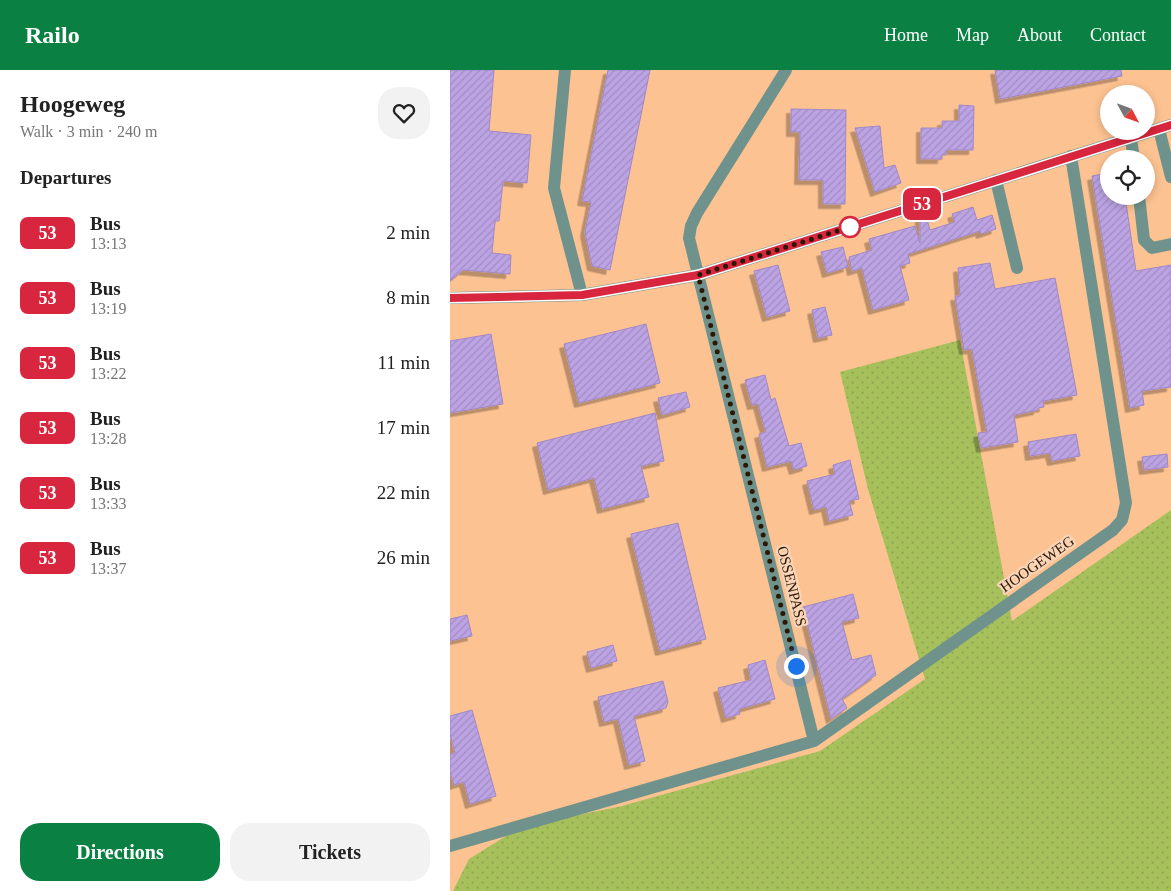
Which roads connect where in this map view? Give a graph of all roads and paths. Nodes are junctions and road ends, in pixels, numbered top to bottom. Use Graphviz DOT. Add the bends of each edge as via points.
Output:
graph roads {
  1 [pos="565,70"];
  2 [pos="786,70"];
  3 [pos="1165,127"];
  4 [pos="1127,140"];
  5 [pos="1071,156"];
  6 [pos="1171,177"];
  7 [pos="996,180"];
  8 [pos="1140,205"];
  9 [pos="1171,244"];
  10 [pos="1017,268"];
  11 [pos="698,275"];
  12 [pos="582,295"];
  13 [pos="450,298"];
  14 [pos="814,741"];
  15 [pos="450,846"];
  1 -- 12 [label="street" via="554,188"];
  2 -- 11 [label="street, OSSENPASS" via="691,226 689,238"];
  3 -- 6 [label="street"];
  4 -- 5 [label="street"];
  5 -- 7 [label="street"];
  5 -- 14 [label="street, HOOGEWEG" via="1126,503 1122,520 1113,530"];
  7 -- 10 [label="street"];
  7 -- 11 [label="street"];
  8 -- 9 [label="street" via="1144,240 1152,248"];
  11 -- 12 [label="street"];
  11 -- 14 [label="street, OSSENPASS"];
  12 -- 13 [label="street"];
  14 -- 15 [label="street"];
}
